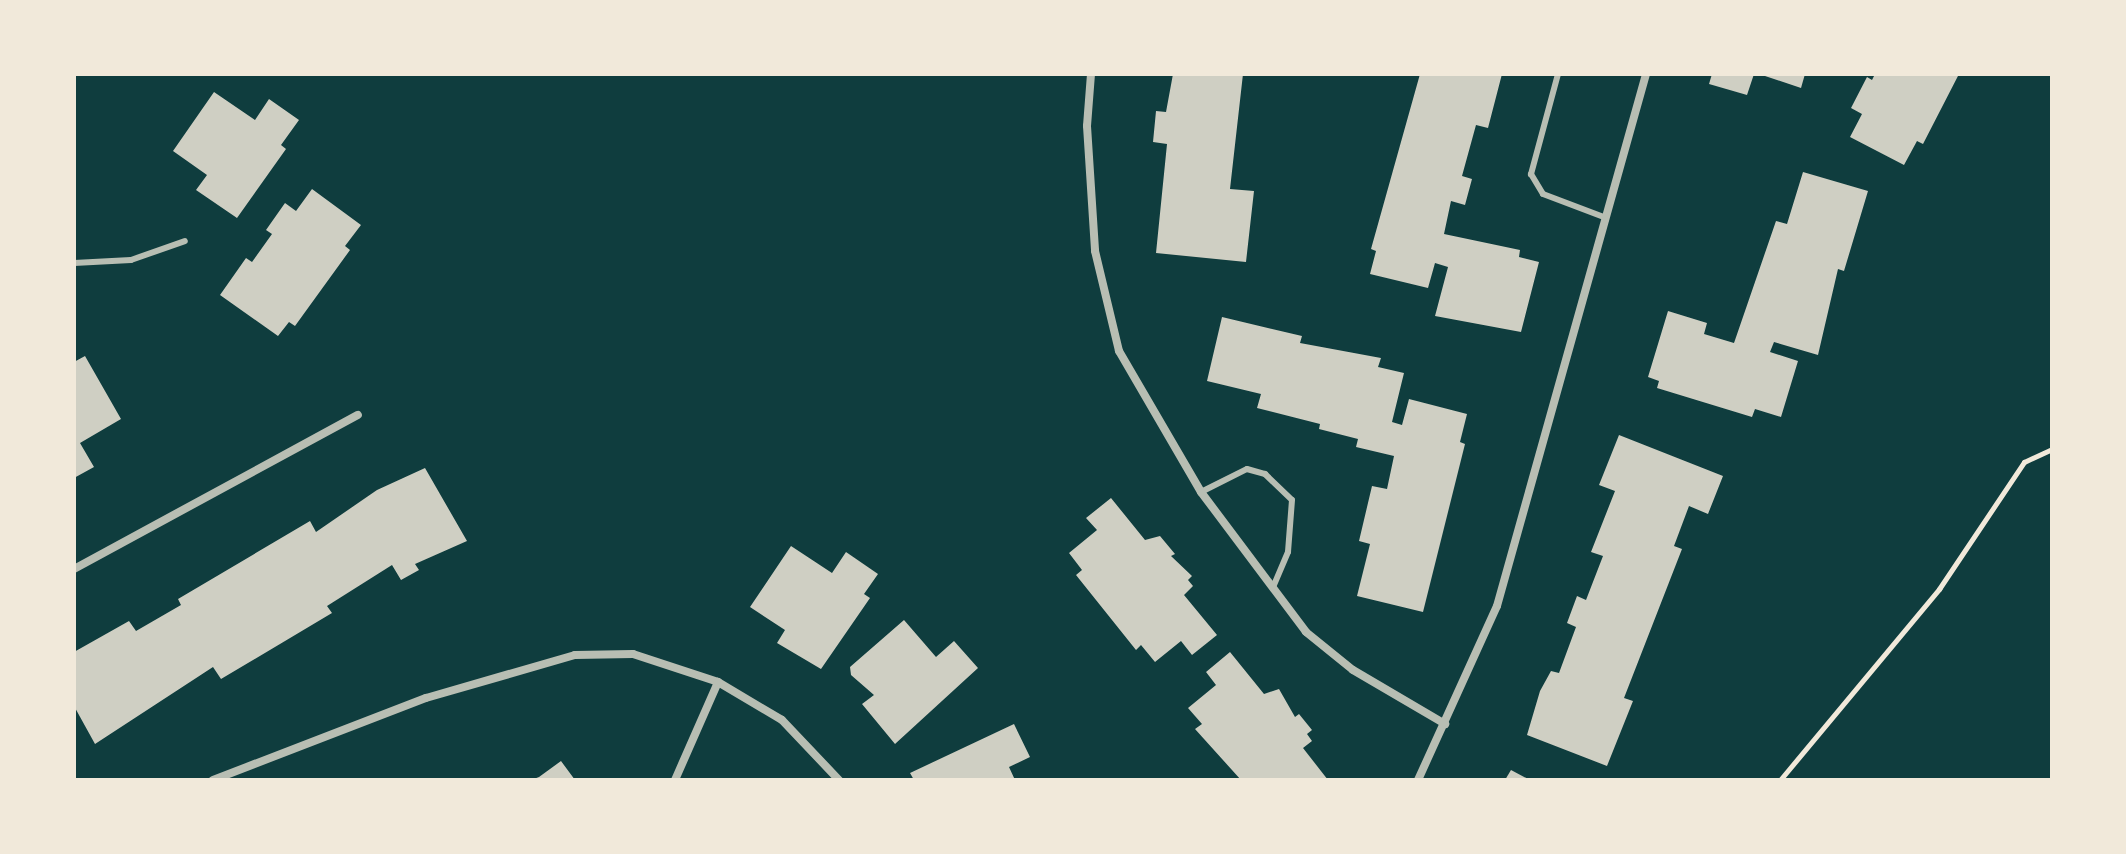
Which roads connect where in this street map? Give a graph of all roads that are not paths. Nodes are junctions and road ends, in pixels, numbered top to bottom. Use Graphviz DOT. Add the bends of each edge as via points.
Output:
graph roads {
  1 [pos="1091,74"];
  2 [pos="1558,74"];
  3 [pos="1646,74"];
  4 [pos="1604,217"];
  5 [pos="185,241"];
  6 [pos="74,263"];
  7 [pos="358,415"];
  8 [pos="1201,492"];
  9 [pos="74,569"];
  10 [pos="1273,588"];
  11 [pos="718,682"];
  12 [pos="1445,724"];
  13 [pos="213,780"];
  14 [pos="675,780"];
  15 [pos="839,780"];
  16 [pos="1418,780"];
  1 -- 8 [label="street" via="1087,126 1095,251 1119,351"];
  2 -- 4 [label="lane" via="1531,174 1543,194"];
  3 -- 4 [label="street"];
  4 -- 12 [label="street" via="1497,606"];
  5 -- 6 [label="lane" via="131,260"];
  7 -- 9 [label="street"];
  8 -- 10 [label="street"];
  8 -- 10 [label="lane" via="1247,469 1265,474 1292,500 1288,552"];
  10 -- 12 [label="street" via="1306,632 1353,670"];
  11 -- 13 [label="street" via="633,654 575,655 426,698"];
  11 -- 14 [label="street"];
  11 -- 15 [label="street" via="782,720"];
  12 -- 16 [label="street"];
}
